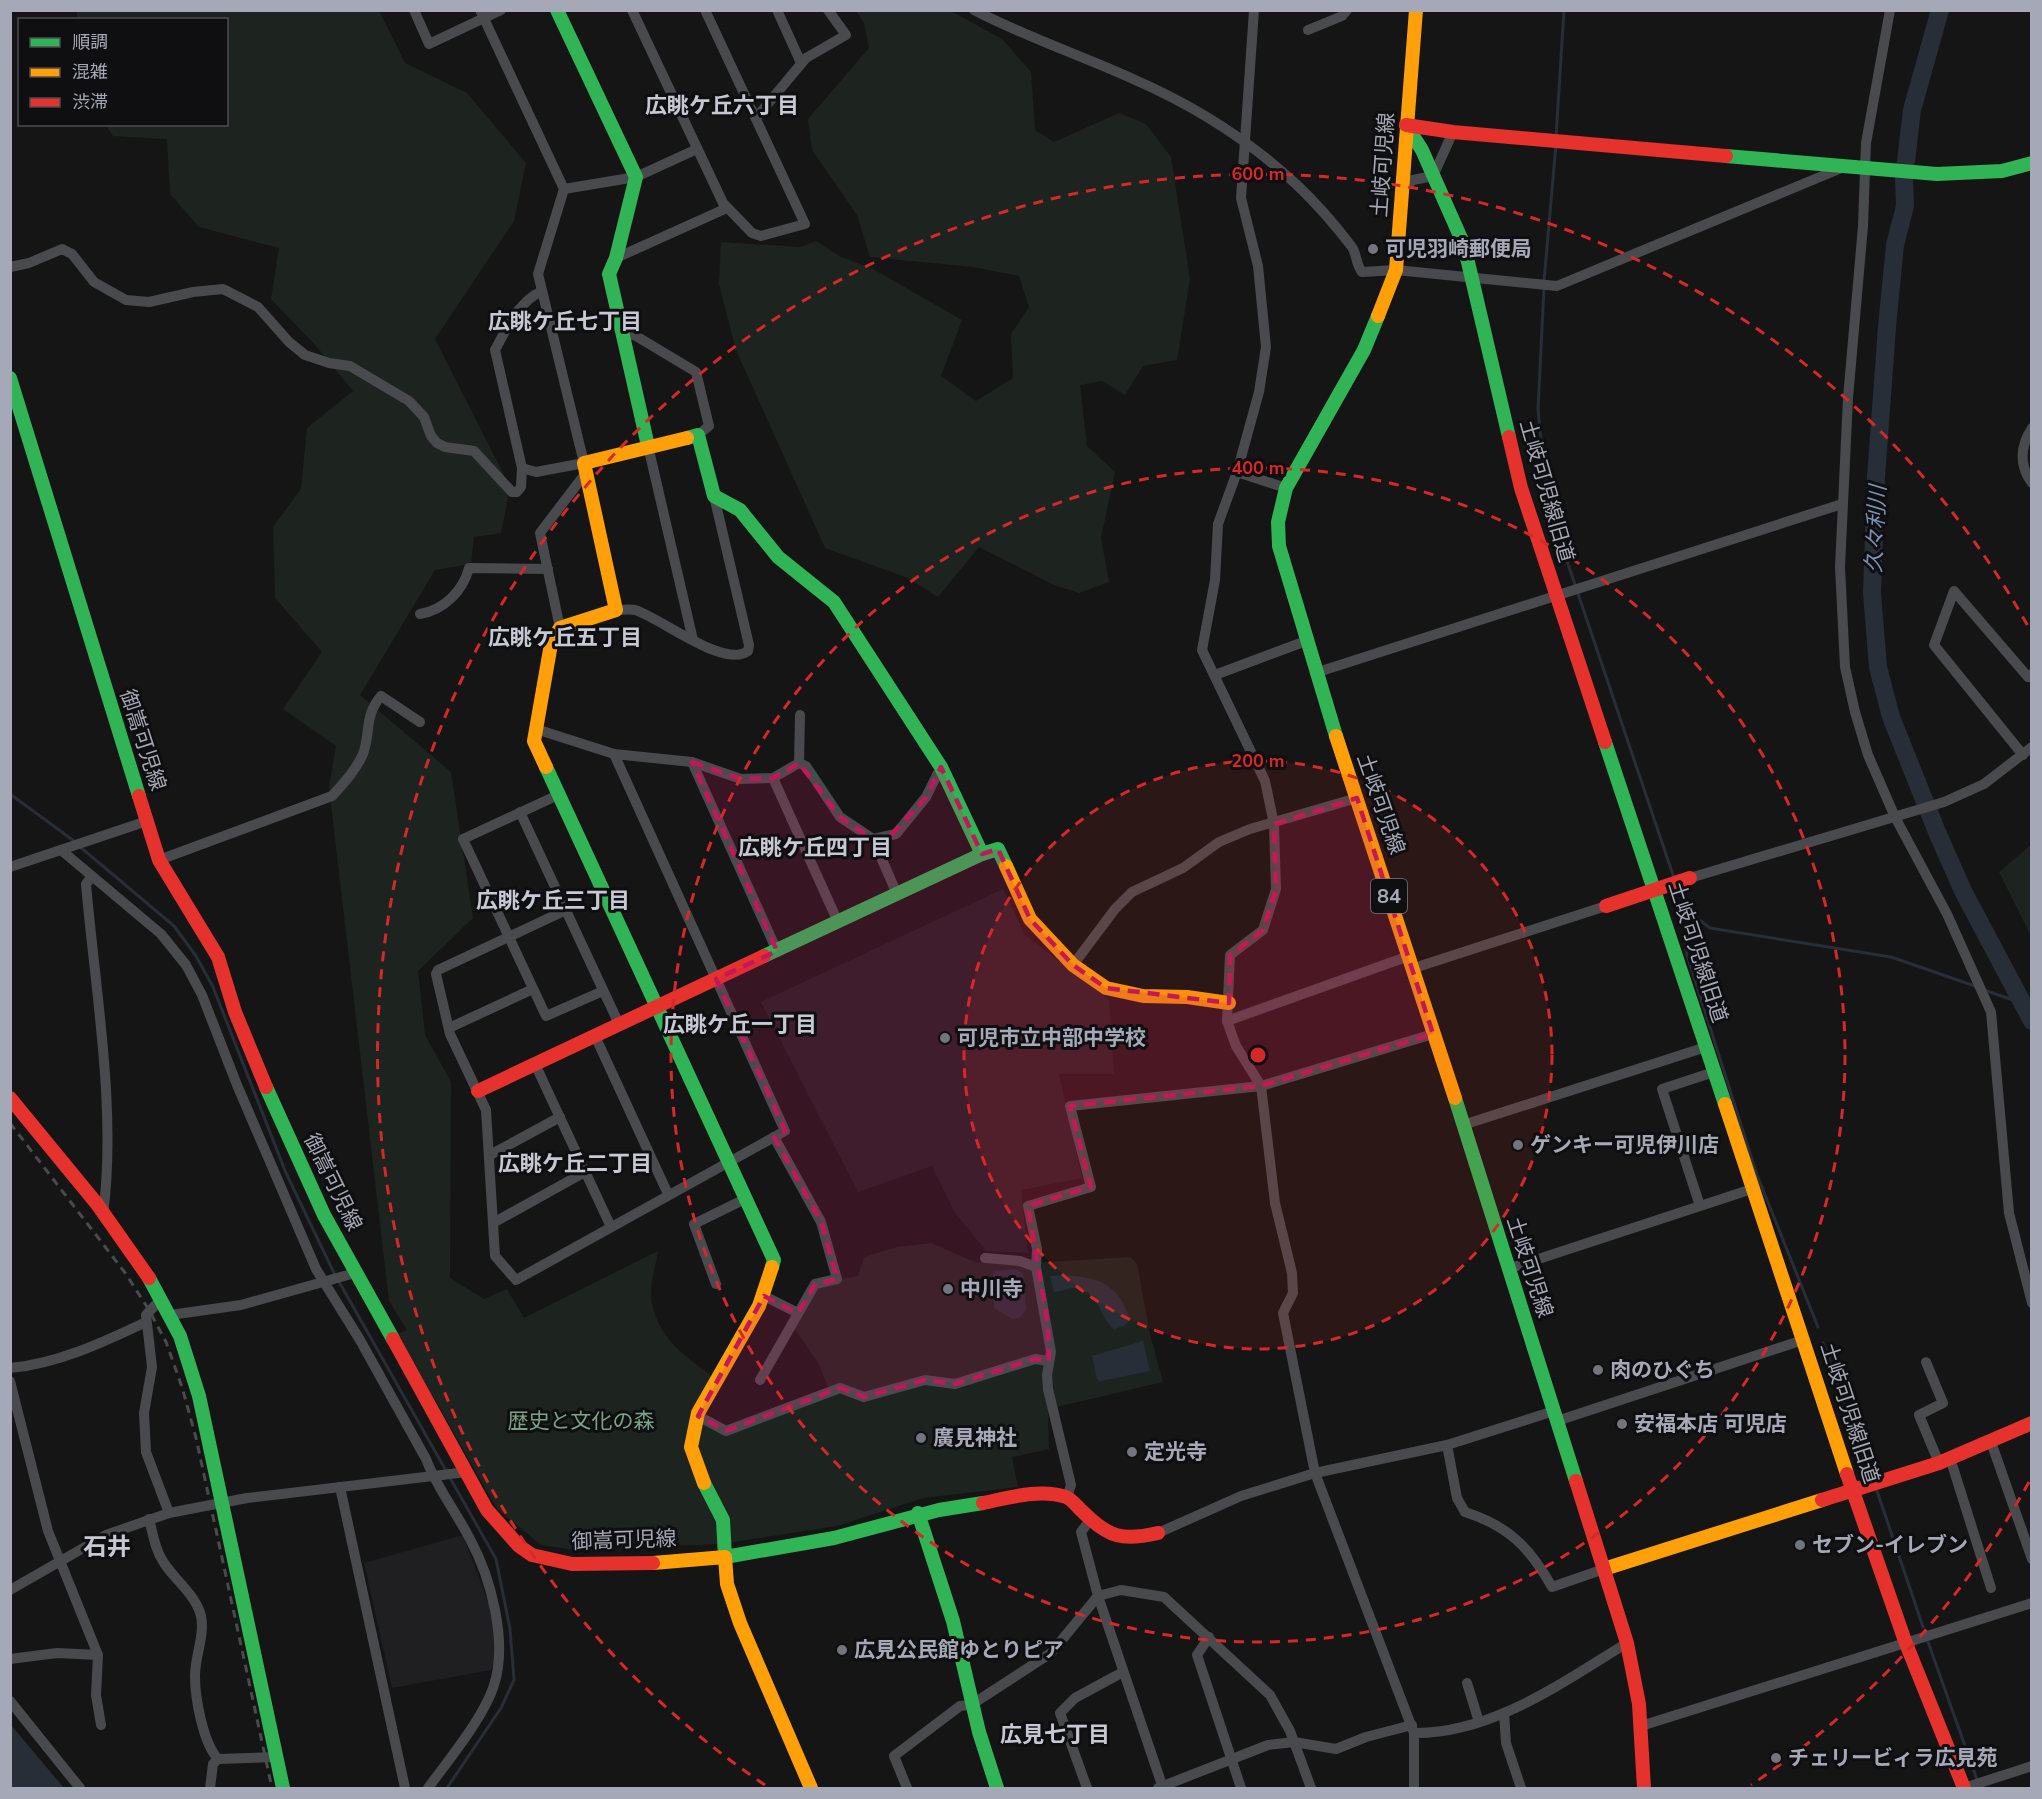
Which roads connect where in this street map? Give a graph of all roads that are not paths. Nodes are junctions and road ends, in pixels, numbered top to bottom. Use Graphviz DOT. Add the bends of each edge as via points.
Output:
graph roads {
  1 [pos="414,10"];
  2 [pos="501,10"];
  3 [pos="557,10"];
  4 [pos="632,10"];
  5 [pos="705,10"];
  6 [pos="777,10"];
  7 [pos="828,10"];
  8 [pos="974,10"];
  9 [pos="1254,10"];
  10 [pos="1347,10"];
  11 [pos="1416,10"];
  12 [pos="1890,10"];
  13 [pos="482,15"];
  14 [pos="1308,30"];
  15 [pos="801,63"];
  16 [pos="756,118"];
  17 [pos="1406,125"];
  18 [pos="1453,132"];
  19 [pos="1246,142"];
  20 [pos="697,149"];
  21 [pos="2031,163"];
  22 [pos="1846,166"];
  23 [pos="1864,168"];
  24 [pos="1432,176"];
  25 [pos="636,177"];
  26 [pos="1403,188"];
  27 [pos="564,189"];
  28 [pos="727,208"];
  29 [pos="616,258"];
  30 [pos="10,267"];
  31 [pos="1396,270"];
  32 [pos="1471,279"];
  33 [pos="542,291"];
  34 [pos="623,332"];
  35 [pos="10,378"];
  36 [pos="2031,428"];
  37 [pos="698,435"];
  38 [pos="648,446"];
  39 [pos="522,468"];
  40 [pos="584,468"];
  41 [pos="1237,472"];
  42 [pos="2031,483"];
  43 [pos="1286,488"];
  44 [pos="714,496"];
  45 [pos="1842,504"];
  46 [pos="548,569"];
  47 [pos="1557,596"];
  48 [pos="616,610"];
  49 [pos="420,614"];
  50 [pos="560,628"];
  51 [pos="693,640"];
  52 [pos="1306,641"];
  53 [pos="1315,673"];
  54 [pos="2031,674"];
  55 [pos="1215,675"];
  56 [pos="800,714"];
  57 [pos="420,722"];
  58 [pos="536,729"];
  59 [pos="2027,751"];
  60 [pos="614,754"];
  61 [pos="692,762"];
  62 [pos="799,763"];
  63 [pos="941,767"];
  64 [pos="773,778"];
  65 [pos="558,795"];
  66 [pos="1357,798"];
  67 [pos="520,812"];
  68 [pos="1899,816"];
  69 [pos="147,821"];
  70 [pos="1275,824"];
  71 [pos="873,838"];
  72 [pos="65,848"];
  73 [pos="982,854"];
  74 [pos="159,860"];
  75 [pos="10,867"];
  76 [pos="92,876"];
  77 [pos="1690,878"];
  78 [pos="1661,888"];
  79 [pos="897,894"];
  80 [pos="1605,906"];
  81 [pos="566,910"];
  82 [pos="838,922"];
  83 [pos="509,937"];
  84 [pos="777,951"];
  85 [pos="1412,962"];
  86 [pos="1073,965"];
  87 [pos="716,979"];
  88 [pos="533,989"];
  89 [pos="603,991"];
  90 [pos="1229,1003"];
  91 [pos="657,1007"];
  92 [pos="1227,1021"];
  93 [pos="619,1024"];
  94 [pos="449,1028"];
  95 [pos="1433,1034"];
  96 [pos="595,1036"];
  97 [pos="1706,1047"];
  98 [pos="535,1064"];
  99 [pos="1714,1072"];
  100 [pos="1261,1086"];
  101 [pos="478,1091"];
  102 [pos="10,1098"];
  103 [pos="560,1117"];
  104 [pos="1463,1125"];
  105 [pos="774,1137"];
  106 [pos="490,1155"];
  107 [pos="729,1160"];
  108 [pos="585,1172"];
  109 [pos="1752,1189"];
  110 [pos="668,1194"];
  111 [pos="747,1198"];
  112 [pos="1700,1206"];
  113 [pos="104,1214"];
  114 [pos="494,1223"];
  115 [pos="611,1227"];
  116 [pos="985,1258"];
  117 [pos="1036,1267"];
  118 [pos="1508,1269"];
  119 [pos="349,1275"];
  120 [pos="327,1281"];
  121 [pos="716,1284"];
  122 [pos="764,1296"];
  123 [pos="161,1299"];
  124 [pos="2031,1303"];
  125 [pos="798,1313"];
  126 [pos="170,1315"];
  127 [pos="146,1322"];
  128 [pos="1803,1340"];
  129 [pos="1049,1360"];
  130 [pos="1926,1362"];
  131 [pos="10,1368"];
  132 [pos="760,1380"];
  133 [pos="10,1381"];
  134 [pos="698,1416"];
  135 [pos="1556,1416"];
  136 [pos="2031,1423"];
  137 [pos="1991,1442"];
  138 [pos="1447,1445"];
  139 [pos="1945,1460"];
  140 [pos="467,1472"];
  141 [pos="1315,1473"];
  142 [pos="433,1477"];
  143 [pos="340,1487"];
  144 [pos="1853,1491"];
  145 [pos="1067,1497"];
  146 [pos="224,1501"];
  147 [pos="169,1513"];
  148 [pos="918,1513"];
  149 [pos="149,1520"];
  150 [pos="1090,1520"];
  151 [pos="1158,1533"];
  152 [pos="725,1557"];
  153 [pos="2031,1559"];
  154 [pos="61,1560"];
  155 [pos="1604,1569"];
  156 [pos="1991,1588"];
  157 [pos="10,1590"];
  158 [pos="1098,1596"];
  159 [pos="2031,1603"];
  160 [pos="1209,1637"];
  161 [pos="1905,1641"];
  162 [pos="1627,1643"];
  163 [pos="98,1655"];
  164 [pos="10,1659"];
  165 [pos="1123,1672"];
  166 [pos="1467,1683"];
  167 [pos="10,1701"];
  168 [pos="971,1705"];
  169 [pos="1504,1713"];
  170 [pos="1479,1722"];
  171 [pos="102,1725"];
  172 [pos="1641,1726"];
  173 [pos="1413,1729"];
  174 [pos="1294,1742"];
  175 [pos="276,1757"];
  176 [pos="1231,1758"];
  177 [pos="218,1759"];
  178 [pos="2031,1766"];
  179 [pos="80,1788"];
  180 [pos="210,1788"];
  181 [pos="283,1788"];
  182 [pos="405,1788"];
  183 [pos="428,1788"];
  184 [pos="811,1788"];
  185 [pos="907,1788"];
  186 [pos="997,1788"];
  187 [pos="1087,1788"];
  188 [pos="1161,1788"];
  189 [pos="1241,1788"];
  190 [pos="1311,1788"];
  191 [pos="1414,1788"];
  192 [pos="1521,1788"];
  193 [pos="1644,1788"];
  194 [pos="1966,1788"];
  1 -- 13 [label="street" via="429,45"];
  2 -- 13 [label="street"];
  3 -- 25 [label="street"];
  4 -- 20 [label="street"];
  5 -- 16 [label="street"];
  6 -- 15 [label="street"];
  7 -- 15 [label="street" via="846,35"];
  8 -- 19 [label="street" via="1022,35 1134,79"];
  9 -- 19 [label="street"];
  10 -- 14 [label="street" via="1342,16"];
  11 -- 17 [label="street, 土岐可児線 / 84"];
  12 -- 23 [label="street"];
  13 -- 27 [label="street"];
  15 -- 16 [label="street"];
  16 -- 28 [label="street" via="805,224 761,236 752,233"];
  17 -- 18 [label="street"];
  17 -- 24 [label="street, 土岐可児線旧道"];
  17 -- 26 [label="street, 土岐可児線 / 84"];
  18 -- 22 [label="street"];
  18 -- 24 [label="street"];
  19 -- 31 [label="street" via="1298,186 1353,250 1362,272"];
  19 -- 41 [label="street" via="1241,198 1258,266 1266,347 1259,392"];
  20 -- 25 [label="street"];
  20 -- 28 [label="street"];
  21 -- 23 [label="street" via="2002,171 1937,174"];
  22 -- 23 [label="street"];
  22 -- 32 [label="street" via="1557,286"];
  23 -- 45 [label="street"];
  24 -- 26 [label="street" via="1413,180"];
  24 -- 32 [label="street, 土岐可児線旧道" via="1464,245"];
  25 -- 27 [label="street"];
  25 -- 29 [label="street"];
  26 -- 31 [label="street, 土岐可児線 / 84"];
  27 -- 33 [label="street" via="538,274"];
  28 -- 29 [label="street"];
  29 -- 34 [label="street" via="609,274"];
  30 -- 39 [label="street" via="62,249 72,254 94,282 133,302 223,289 258,307 305,355 350,366 409,401 424,417 437,443 474,451 512,492 521,487"];
  31 -- 32 [label="street"];
  31 -- 43 [label="street, 土岐可児線 / 84" via="1364,350"];
  32 -- 47 [label="street, 土岐可児線旧道" via="1521,488"];
  33 -- 39 [label="street" via="513,316 495,350"];
  33 -- 40 [label="street"];
  34 -- 37 [label="street" via="696,372 709,426"];
  34 -- 38 [label="street"];
  35 -- 69 [label="street, 御嵩可児線"];
  36 -- 42 [label="street" via="2023,446 2022,462"];
  37 -- 38 [label="street"];
  37 -- 44 [label="street"];
  38 -- 40 [label="street"];
  38 -- 51 [label="street"];
  39 -- 40 [label="street" via="536,472"];
  40 -- 46 [label="street" via="541,529"];
  40 -- 48 [label="street"];
  41 -- 43 [label="street"];
  41 -- 55 [label="street" via="1218,524 1215,580 1202,650"];
  43 -- 52 [label="street, 土岐可児線 / 84" via="1278,522 1279,546"];
  44 -- 51 [label="street" via="749,645 748,651 735,655 711,650"];
  44 -- 63 [label="street" via="740,510 778,557 834,602"];
  45 -- 47 [label="street"];
  45 -- 68 [label="street" via="1840,567 1845,667 1868,755"];
  46 -- 49 [label="street" via="469,568 464,586 433,612"];
  46 -- 50 [label="street"];
  47 -- 53 [label="street"];
  47 -- 78 [label="street, 土岐可児線旧道"];
  48 -- 50 [label="street"];
  48 -- 51 [label="street" via="650,616"];
  50 -- 58 [label="street" via="552,644"];
  52 -- 53 [label="street, 土岐可児線 / 84"];
  52 -- 55 [label="street"];
  53 -- 66 [label="street, 土岐可児線 / 84"];
  54 -- 59 [label="street" via="2028,677 1954,591 1934,645"];
  55 -- 70 [label="street" via="1265,781"];
  56 -- 62 [label="street"];
  57 -- 74 [label="street" via="381,696 371,708 363,754 332,796"];
  58 -- 60 [label="street"];
  58 -- 65 [label="street" via="534,741"];
  59 -- 68 [label="street" via="1984,784"];
  60 -- 61 [label="street"];
  60 -- 87 [label="street"];
  61 -- 64 [label="street" via="735,778"];
  61 -- 84 [label="street"];
  62 -- 64 [label="street"];
  62 -- 71 [label="street" via="806,766 840,817"];
  63 -- 71 [label="street" via="926,797 896,834"];
  63 -- 73 [label="street"];
  64 -- 82 [label="street"];
  65 -- 67 [label="street"];
  65 -- 91 [label="street"];
  66 -- 70 [label="street"];
  66 -- 85 [label="street, 土岐可児線 / 84"];
  67 -- 81 [label="street"];
  67 -- 83 [label="street" via="462,838"];
  68 -- 77 [label="street"];
  68 -- 124 [label="street" via="1988,1006 1993,1025 2009,1213"];
  69 -- 72 [label="street"];
  69 -- 74 [label="street, 御嵩可児線"];
  70 -- 86 [label="street" via="1219,842 1184,868 1132,892"];
  70 -- 90 [label="street" via="1276,890 1263,930 1230,955"];
  71 -- 79 [label="street"];
  72 -- 75 [label="street"];
  72 -- 76 [label="street"];
  73 -- 79 [label="street"];
  73 -- 86 [label="street" via="998,849 1030,919"];
  74 -- 119 [label="street, 御嵩可児線" via="218,957 254,1061"];
  76 -- 113 [label="street" via="86,884 107,1123"];
  76 -- 120 [label="street" via="161,934 186,965"];
  77 -- 78 [label="street"];
  78 -- 80 [label="street"];
  78 -- 97 [label="street, 土岐可児線旧道"];
  79 -- 82 [label="street"];
  80 -- 85 [label="street"];
  81 -- 83 [label="street"];
  81 -- 89 [label="street"];
  82 -- 84 [label="street"];
  83 -- 88 [label="street"];
  83 -- 94 [label="street" via="438,970"];
  84 -- 87 [label="street"];
  85 -- 92 [label="street"];
  85 -- 95 [label="street, 土岐可児線 / 84"];
  86 -- 90 [label="street" via="1106,988 1143,996"];
  87 -- 91 [label="street"];
  87 -- 105 [label="street" via="785,1131"];
  88 -- 89 [label="street" via="546,1016"];
  88 -- 94 [label="street"];
  89 -- 93 [label="street"];
  90 -- 92 [label="street"];
  91 -- 93 [label="street"];
  91 -- 107 [label="street"];
  92 -- 100 [label="street" via="1236,1046"];
  93 -- 96 [label="street"];
  94 -- 101 [label="street"];
  95 -- 100 [label="street"];
  95 -- 104 [label="street, 土岐可児線 / 84"];
  96 -- 98 [label="street"];
  96 -- 110 [label="street"];
  97 -- 99 [label="street, 土岐可児線旧道"];
  97 -- 104 [label="street"];
  98 -- 101 [label="street"];
  98 -- 103 [label="street"];
  99 -- 109 [label="street, 土岐可児線旧道"];
  99 -- 112 [label="street" via="1662,1089"];
  100 -- 117 [label="street" via="1070,1106 1091,1187 1028,1206 1037,1249"];
  100 -- 141 [label="street" via="1275,1203 1292,1273 1293,1293 1283,1313"];
  101 -- 106 [label="street" via="486,1110"];
  102 -- 113 [label="street"];
  103 -- 106 [label="street"];
  103 -- 108 [label="street"];
  104 -- 118 [label="street, 土岐可児線 / 84"];
  105 -- 107 [label="street"];
  105 -- 125 [label="street" via="821,1222 837,1280 815,1284"];
  106 -- 114 [label="street"];
  107 -- 110 [label="street"];
  107 -- 111 [label="street"];
  108 -- 114 [label="street"];
  108 -- 115 [label="street"];
  109 -- 112 [label="street"];
  109 -- 128 [label="street, 土岐可児線旧道"];
  110 -- 115 [label="street"];
  111 -- 121 [label="street" via="694,1224"];
  111 -- 122 [label="street" via="774,1260 771,1284"];
  112 -- 118 [label="street"];
  113 -- 123 [label="street"];
  114 -- 115 [label="street" via="495,1256 516,1280"];
  116 -- 117 [label="street" via="1020,1261"];
  117 -- 129 [label="street" via="1048,1325"];
  118 -- 135 [label="street, 土岐可児線 / 84"];
  119 -- 120 [label="street"];
  119 -- 140 [label="street, 御嵩可児線"];
  120 -- 126 [label="street" via="241,1305"];
  120 -- 142 [label="street"];
  122 -- 125 [label="street"];
  122 -- 134 [label="street"];
  123 -- 126 [label="street"];
  123 -- 127 [label="street" via="146,1315"];
  125 -- 132 [label="street"];
  126 -- 146 [label="street" via="195,1378"];
  127 -- 131 [label="street" via="110,1340 52,1360"];
  127 -- 147 [label="street" via="152,1367 144,1413 146,1452"];
  128 -- 135 [label="street"];
  128 -- 144 [label="street, 土岐可児線旧道"];
  129 -- 134 [label="street" via="1035,1359 955,1384 925,1380 864,1397 840,1388 726,1431"];
  129 -- 145 [label="street" via="1048,1389 1071,1485"];
  130 -- 139 [label="street" via="1943,1403 1919,1415"];
  133 -- 154 [label="street" via="48,1531"];
  134 -- 152 [label="street" via="691,1453 723,1523"];
  135 -- 138 [label="street"];
  135 -- 155 [label="street, 土岐可児線 / 84"];
  136 -- 137 [label="street"];
  137 -- 139 [label="street"];
  137 -- 153 [label="street"];
  138 -- 141 [label="street"];
  138 -- 155 [label="street" via="1457,1498 1465,1512 1490,1520 1530,1551 1552,1587"];
  139 -- 144 [label="street"];
  139 -- 156 [label="street"];
  140 -- 142 [label="street"];
  140 -- 152 [label="street, 御嵩可児線" via="505,1535 532,1555 553,1562 578,1566"];
  141 -- 151 [label="street" via="1241,1496"];
  141 -- 173 [label="street"];
  142 -- 143 [label="street"];
  142 -- 183 [label="street" via="475,1550 498,1617 499,1661 494,1686 482,1709"];
  143 -- 146 [label="street"];
  143 -- 182 [label="street"];
  144 -- 155 [label="street"];
  144 -- 161 [label="street, 土岐可児線旧道"];
  145 -- 148 [label="street, 御嵩可児線" via="1033,1494"];
  145 -- 150 [label="street"];
  146 -- 147 [label="street"];
  146 -- 175 [label="street"];
  147 -- 149 [label="street"];
  148 -- 152 [label="street, 御嵩可児線" via="834,1538"];
  148 -- 168 [label="street" via="957,1638"];
  149 -- 154 [label="street" via="106,1535"];
  149 -- 177 [label="street" via="163,1562 194,1600 201,1616 195,1676 205,1735"];
  150 -- 151 [label="street" via="1119,1538"];
  150 -- 158 [label="street" via="1081,1532"];
  152 -- 184 [label="street" via="727,1584 740,1623"];
  154 -- 157 [label="street"];
  154 -- 163 [label="street"];
  155 -- 162 [label="street, 土岐可児線 / 84"];
  158 -- 160 [label="street" via="1121,1590 1164,1597"];
  158 -- 165 [label="street"];
  158 -- 168 [label="street" via="1051,1653"];
  159 -- 161 [label="street"];
  160 -- 174 [label="street" via="1270,1695"];
  160 -- 176 [label="street" via="1197,1655"];
  161 -- 172 [label="street"];
  161 -- 194 [label="street, 土岐可児線旧道"];
  162 -- 169 [label="street"];
  162 -- 172 [label="street, 土岐可児線 / 84"];
  163 -- 164 [label="street" via="57,1653"];
  163 -- 171 [label="street" via="96,1695"];
  165 -- 187 [label="street" via="1076,1698 1060,1713"];
  165 -- 188 [label="street"];
  166 -- 170 [label="street"];
  167 -- 179 [label="street"];
  168 -- 185 [label="street" via="960,1706 894,1756"];
  168 -- 186 [label="street"];
  169 -- 170 [label="street"];
  169 -- 192 [label="street" via="1506,1743"];
  170 -- 173 [label="street" via="1430,1733"];
  172 -- 193 [label="street, 土岐可児線 / 84"];
  173 -- 174 [label="street" via="1366,1737 1335,1749"];
  173 -- 191 [label="street"];
  174 -- 176 [label="street" via="1268,1745"];
  174 -- 190 [label="street"];
  175 -- 177 [label="street"];
  175 -- 181 [label="street"];
  176 -- 188 [label="street"];
  176 -- 189 [label="street"];
  177 -- 180 [label="street" via="213,1764"];
  178 -- 194 [label="street"];
}
